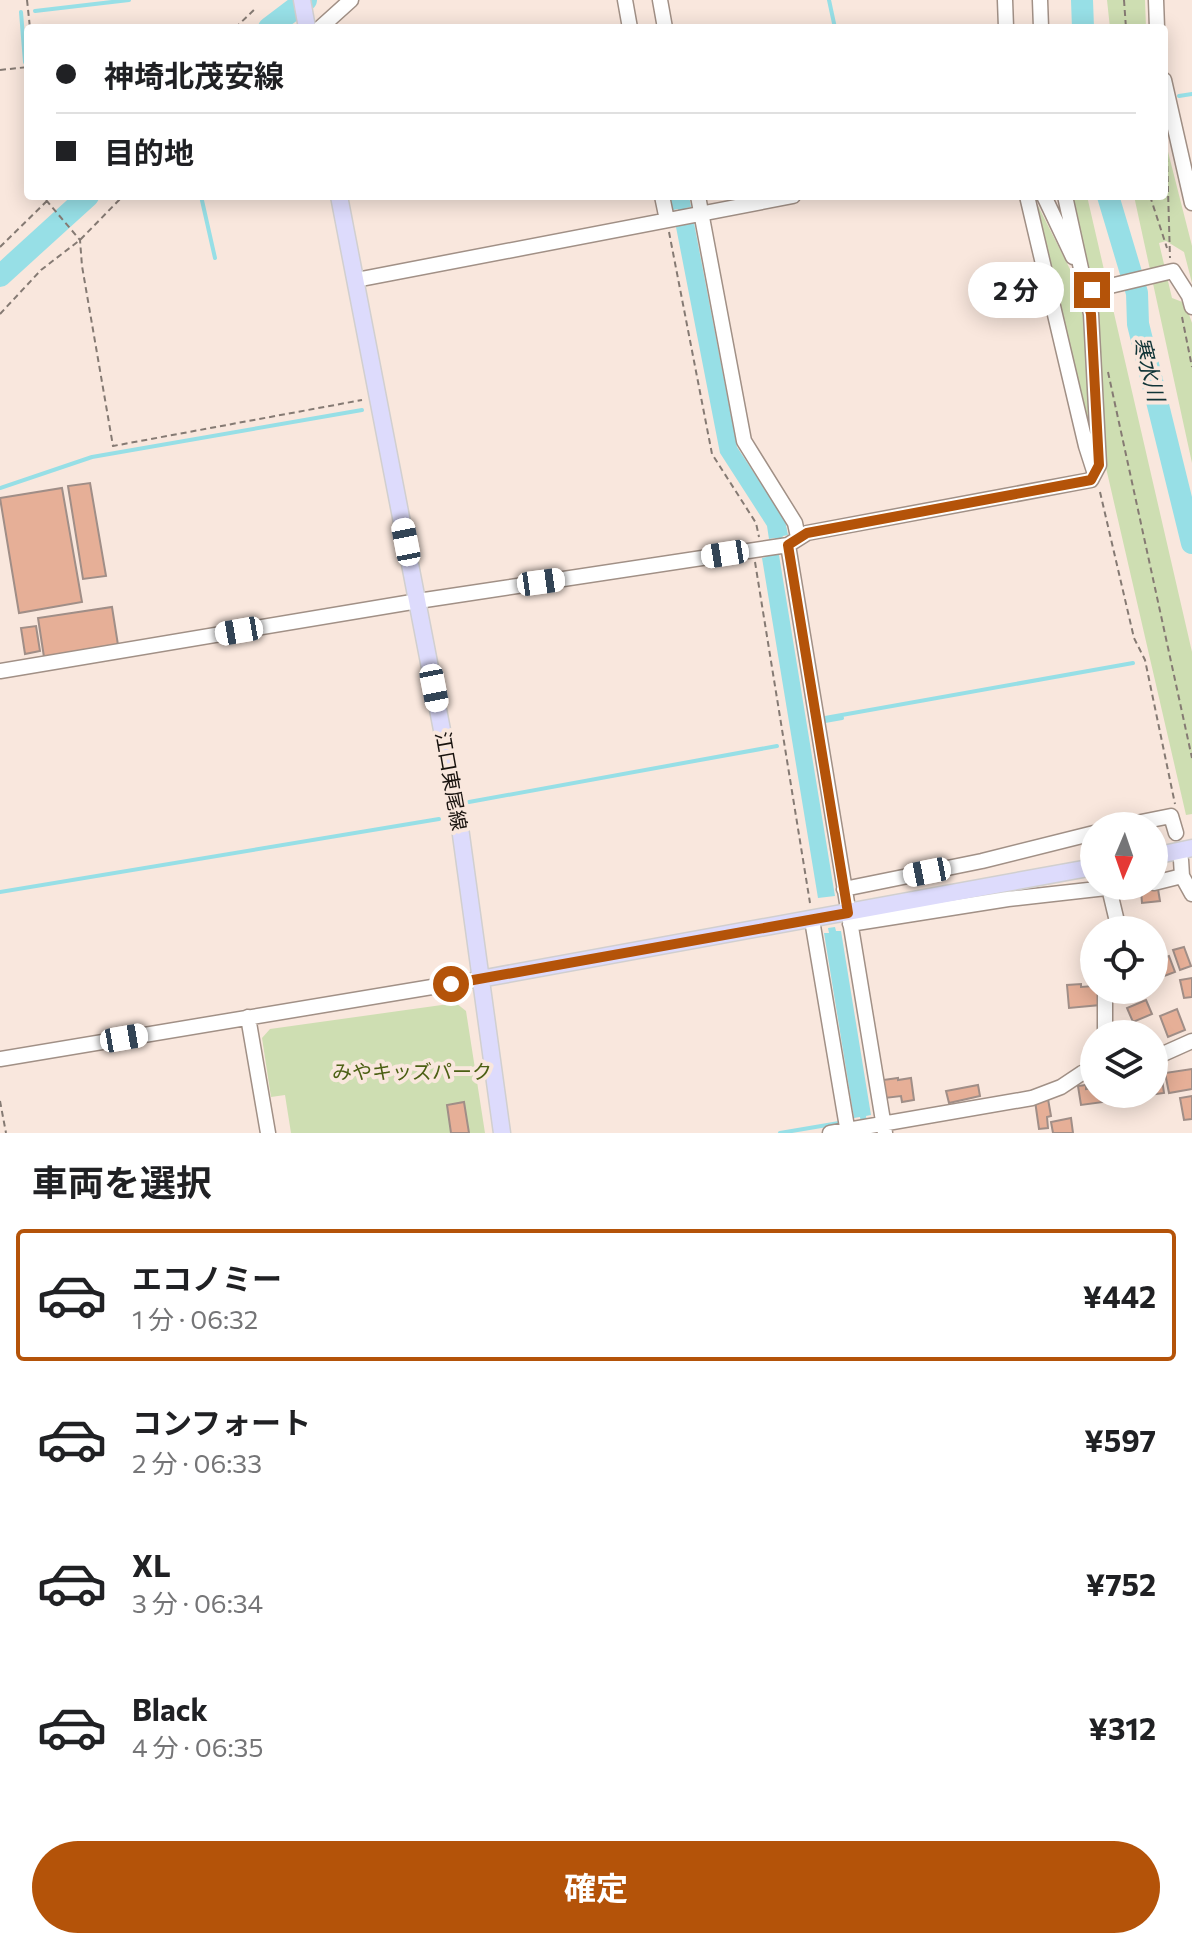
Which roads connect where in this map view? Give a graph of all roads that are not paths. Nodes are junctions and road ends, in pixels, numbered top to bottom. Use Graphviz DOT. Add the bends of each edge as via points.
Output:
graph roads {
  1 [pos="302,0"];
  2 [pos="351,0"];
  3 [pos="625,0"];
  4 [pos="660,0"];
  5 [pos="1005,0"];
  6 [pos="1040,0"];
  7 [pos="1156,0"];
  8 [pos="306,24"];
  9 [pos="324,24"];
  10 [pos="629,24"];
  11 [pos="664,24"];
  12 [pos="1006,24"];
  13 [pos="1041,24"];
  14 [pos="1157,24"];
  15 [pos="1168,98"];
  16 [pos="340,200"];
  17 [pos="666,200"];
  18 [pos="695,200"];
  19 [pos="772,200"];
  20 [pos="1028,200"];
  21 [pos="1046,200"];
  22 [pos="1066,200"];
  23 [pos="1192,203"];
  24 [pos="684,217"];
  25 [pos="356,280"];
  26 [pos="1086,287"];
  27 [pos="1187,311"];
  28 [pos="1096,475"];
  29 [pos="778,545"];
  30 [pos="418,601"];
  31 [pos="0,671"];
  32 [pos="1168,817"];
  33 [pos="1176,833"];
  34 [pos="1080,836"];
  35 [pos="1186,854"];
  36 [pos="1080,870"];
  37 [pos="1182,876"];
  38 [pos="1168,880"];
  39 [pos="844,889"];
  40 [pos="1080,891"];
  41 [pos="1192,894"];
  42 [pos="849,918"];
  43 [pos="812,920"];
  44 [pos="480,979"];
  45 [pos="248,1017"];
  46 [pos="1192,1041"];
  47 [pos="1168,1052"];
  48 [pos="0,1059"];
  49 [pos="1080,1074"];
  50 [pos="866,1129"];
  51 [pos="268,1133"];
  52 [pos="502,1133"];
  53 [pos="830,1133"];
  1 -- 8 [label="main road"];
  2 -- 9 [label="street"];
  3 -- 10 [label="street"];
  4 -- 11 [label="street"];
  5 -- 12 [label="street"];
  6 -- 13 [label="street"];
  7 -- 14 [label="street"];
  15 -- 23 [label="street"];
  16 -- 25 [label="main road, 江口東尾線"];
  17 -- 24 [label="street"];
  18 -- 24 [label="street"];
  19 -- 24 [label="street"];
  20 -- 28 [label="street"];
  21 -- 26 [label="street"];
  22 -- 26 [label="street"];
  24 -- 25 [label="street"];
  24 -- 29 [label="street" via="744,441 795,523"];
  25 -- 30 [label="main road, 江口東尾線"];
  26 -- 27 [label="street" via="1170,271 1189,296"];
  26 -- 28 [label="street"];
  28 -- 29 [label="street"];
  29 -- 30 [label="street"];
  29 -- 39 [label="street"];
  30 -- 31 [label="street"];
  30 -- 44 [label="main road, 江口東尾線" via="458,813"];
  32 -- 33 [label="street"];
  34 -- 39 [label="street"];
  35 -- 37 [label="street"];
  36 -- 42 [label="main road"];
  37 -- 38 [label="street"];
  37 -- 41 [label="street"];
  39 -- 42 [label="street"];
  40 -- 42 [label="street"];
  42 -- 43 [label="main road"];
  42 -- 50 [label="street"];
  43 -- 44 [label="main road"];
  43 -- 50 [label="street"];
  44 -- 45 [label="street"];
  44 -- 52 [label="main road, 江口東尾線"];
  45 -- 48 [label="street"];
  45 -- 51 [label="street"];
  46 -- 47 [label="street"];
  49 -- 50 [label="street" via="1032,1098"];
  50 -- 53 [label="street"];
}
